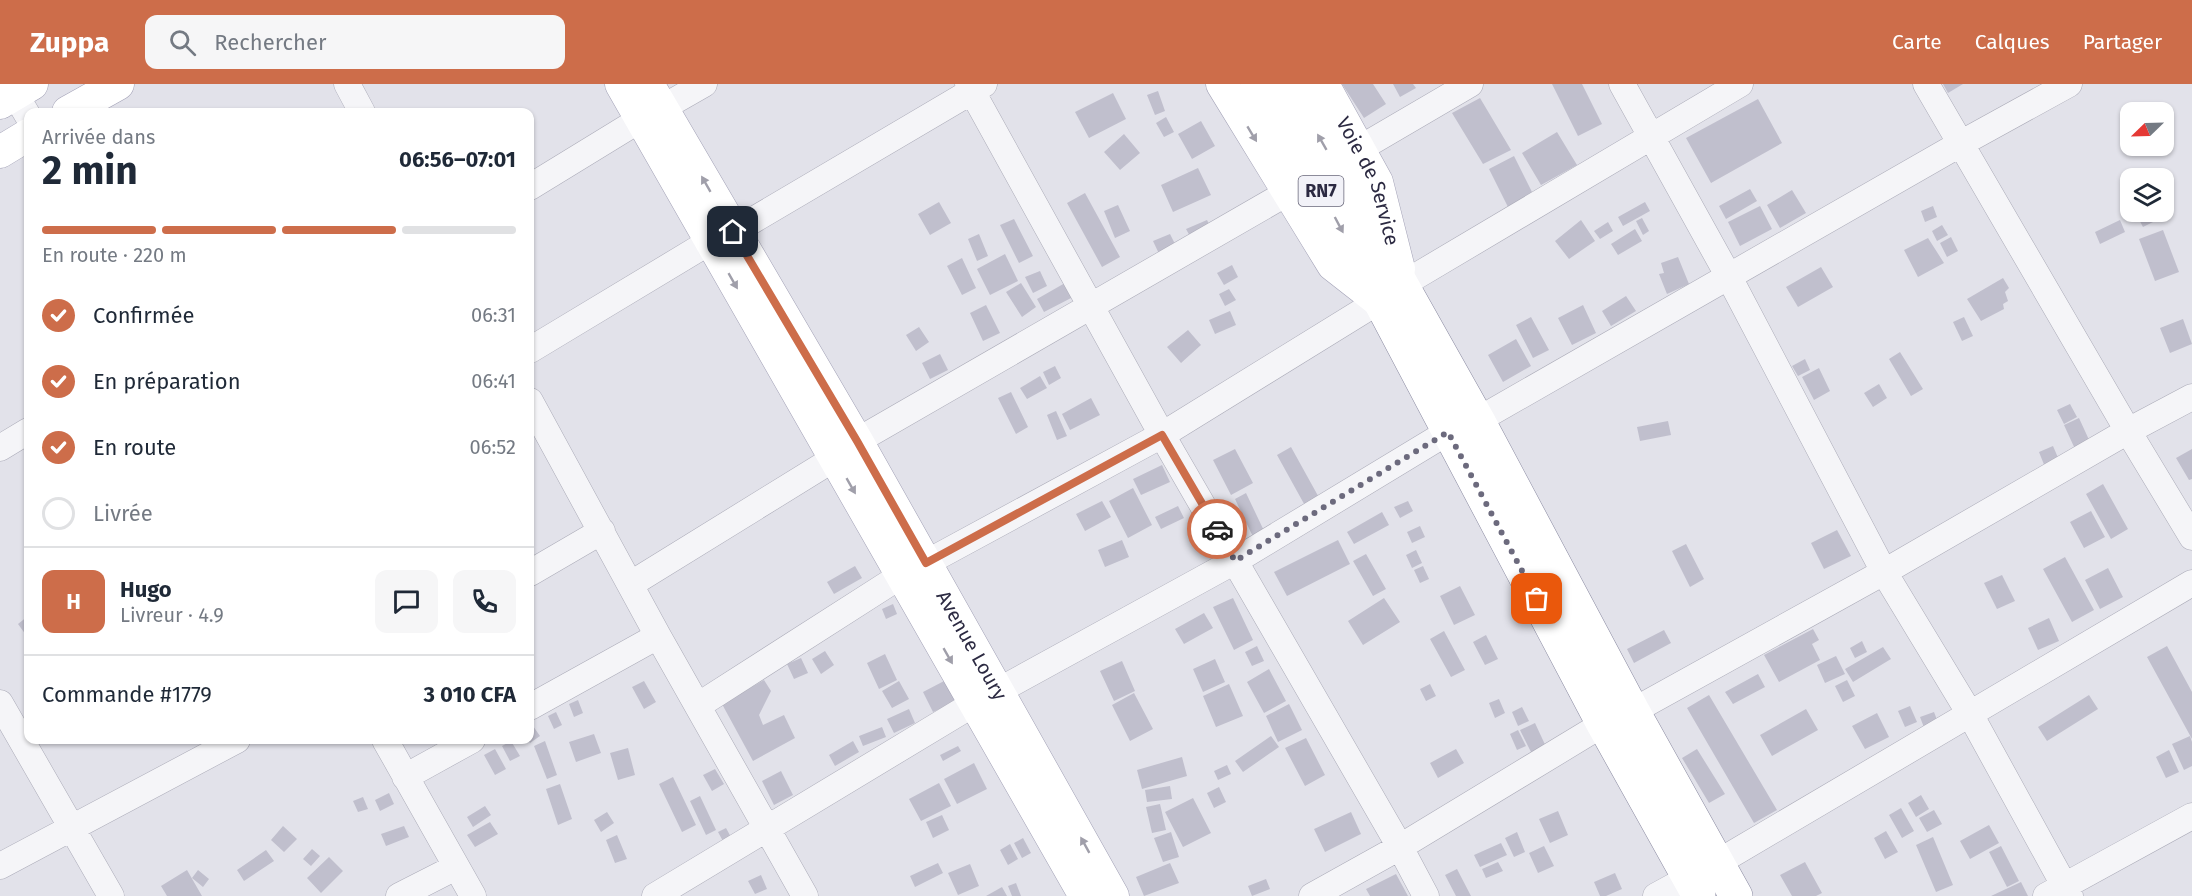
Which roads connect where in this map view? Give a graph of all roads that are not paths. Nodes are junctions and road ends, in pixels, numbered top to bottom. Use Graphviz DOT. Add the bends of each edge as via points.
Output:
graph roads {
  1 [pos="118,84"];
  2 [pos="347,84"];
  3 [pos="621,84"];
  4 [pos="704,84"];
  5 [pos="1222,84"];
  6 [pos="1257,84"];
  7 [pos="1289,84"];
  8 [pos="1323,84"];
  9 [pos="1470,84"];
  10 [pos="1622,84"];
  11 [pos="1740,84"];
  12 [pos="1926,84"];
  13 [pos="2069,84"];
  14 [pos="975,86"];
  15 [pos="651,104"];
  16 [pos="75,108"];
  17 [pos="360,108"];
  18 [pos="24,137"];
  19 [pos="1652,138"];
  20 [pos="1960,144"];
  21 [pos="1359,149"];
  22 [pos="0,152"];
  23 [pos="534,184"];
  24 [pos="1287,193"];
  25 [pos="722,237"];
  26 [pos="1729,277"];
  27 [pos="1391,293"];
  28 [pos="1092,305"];
  29 [pos="534,348"];
  30 [pos="2192,397"];
  31 [pos="534,416"];
  32 [pos="1478,420"];
  33 [pos="2128,431"];
  34 [pos="1448,432"];
  35 [pos="24,433"];
  36 [pos="1162,435"];
  37 [pos="0,448"];
  38 [pos="846,449"];
  39 [pos="602,531"];
  40 [pos="2192,537"];
  41 [pos="1235,561"];
  42 [pos="914,569"];
  43 [pos="534,571"];
  44 [pos="1884,572"];
  45 [pos="2192,583"];
  46 [pos="631,584"];
  47 [pos="658,636"];
  48 [pos="986,697"];
  49 [pos="0,703"];
  50 [pos="534,705"];
  51 [pos="699,705"];
  52 [pos="1633,711"];
  53 [pos="1970,714"];
  54 [pos="1603,724"];
  55 [pos="229,744"];
  56 [pos="387,744"];
  57 [pos="465,744"];
  58 [pos="405,777"];
  59 [pos="2192,816"];
  60 [pos="70,828"];
  61 [pos="767,828"];
  62 [pos="1400,847"];
  63 [pos="0,866"];
  64 [pos="456,867"];
  65 [pos="1702,879"];
  66 [pos="2060,892"];
  67 [pos="111,896"];
  68 [pos="399,896"];
  69 [pos="473,896"];
  70 [pos="655,896"];
  71 [pos="805,896"];
  72 [pos="1085,896"];
  73 [pos="1113,896"];
  74 [pos="1312,896"];
  75 [pos="1426,896"];
  76 [pos="1656,896"];
  77 [pos="1736,896"];
  1 -- 16 [label="main road"];
  2 -- 17 [label="street"];
  3 -- 15 [label="main road, Avenue Loury"];
  4 -- 15 [label="street"];
  5 -- 24 [label="main road, one-way"];
  6 -- 27 [label="highway, RN7, one-way" via="1320,188"];
  27 -- 7 [label="highway, RN7, one-way"];
  8 -- 21 [label="main road, Voie de Service"];
  9 -- 21 [label="street"];
  10 -- 19 [label="street"];
  11 -- 19 [label="street"];
  12 -- 20 [label="street"];
  13 -- 20 [label="street"];
  14 -- 25 [label="street"];
  14 -- 28 [label="street"];
  15 -- 23 [label="street"];
  15 -- 25 [label="main road, Avenue Loury"];
  18 -- 22 [label="main road"];
  19 -- 26 [label="street"];
  19 -- 27 [label="street"];
  20 -- 26 [label="street"];
  20 -- 33 [label="street"];
  21 -- 27 [label="main road, Voie de Service" via="1377,182"];
  24 -- 27 [label="main road" via="1333,266"];
  24 -- 28 [label="street"];
  25 -- 29 [label="street"];
  25 -- 38 [label="main road, Avenue Loury"];
  26 -- 32 [label="street"];
  26 -- 44 [label="street"];
  27 -- 32 [label="highway, RN7"];
  27 -- 34 [label="highway, RN7"];
  27 -- 36 [label="street"];
  28 -- 36 [label="street"];
  28 -- 38 [label="street"];
  30 -- 33 [label="street"];
  31 -- 39 [label="street"];
  32 -- 52 [label="highway, RN7"];
  33 -- 40 [label="street"];
  33 -- 44 [label="street"];
  34 -- 41 [label="street"];
  34 -- 54 [label="highway, RN7"];
  35 -- 37 [label="street"];
  36 -- 41 [label="street"];
  36 -- 42 [label="street"];
  38 -- 42 [label="main road, Avenue Loury"];
  38 -- 46 [label="street"];
  39 -- 43 [label="street"];
  39 -- 46 [label="street"];
  41 -- 48 [label="street"];
  41 -- 62 [label="street"];
  42 -- 48 [label="main road, Avenue Loury"];
  42 -- 51 [label="street"];
  44 -- 52 [label="street"];
  44 -- 53 [label="street"];
  45 -- 53 [label="street"];
  46 -- 47 [label="street"];
  47 -- 50 [label="street"];
  47 -- 51 [label="street"];
  48 -- 61 [label="street"];
  48 -- 72 [label="main road, Avenue Loury"];
  73 -- 48 [label="main road, Avenue Loury, one-way"];
  49 -- 60 [label="street"];
  51 -- 61 [label="street"];
  52 -- 65 [label="highway, RN7"];
  53 -- 65 [label="street"];
  53 -- 66 [label="street"];
  54 -- 62 [label="street"];
  54 -- 65 [label="highway, RN7"];
  55 -- 60 [label="street"];
  56 -- 58 [label="street"];
  57 -- 58 [label="street"];
  58 -- 64 [label="street"];
  59 -- 66 [label="street"];
  60 -- 63 [label="street"];
  60 -- 67 [label="street"];
  61 -- 70 [label="street"];
  61 -- 71 [label="street"];
  62 -- 74 [label="street"];
  62 -- 75 [label="street"];
  64 -- 68 [label="street"];
  64 -- 69 [label="street"];
  65 -- 76 [label="street"];
  65 -- 77 [label="highway, RN7"];
}
